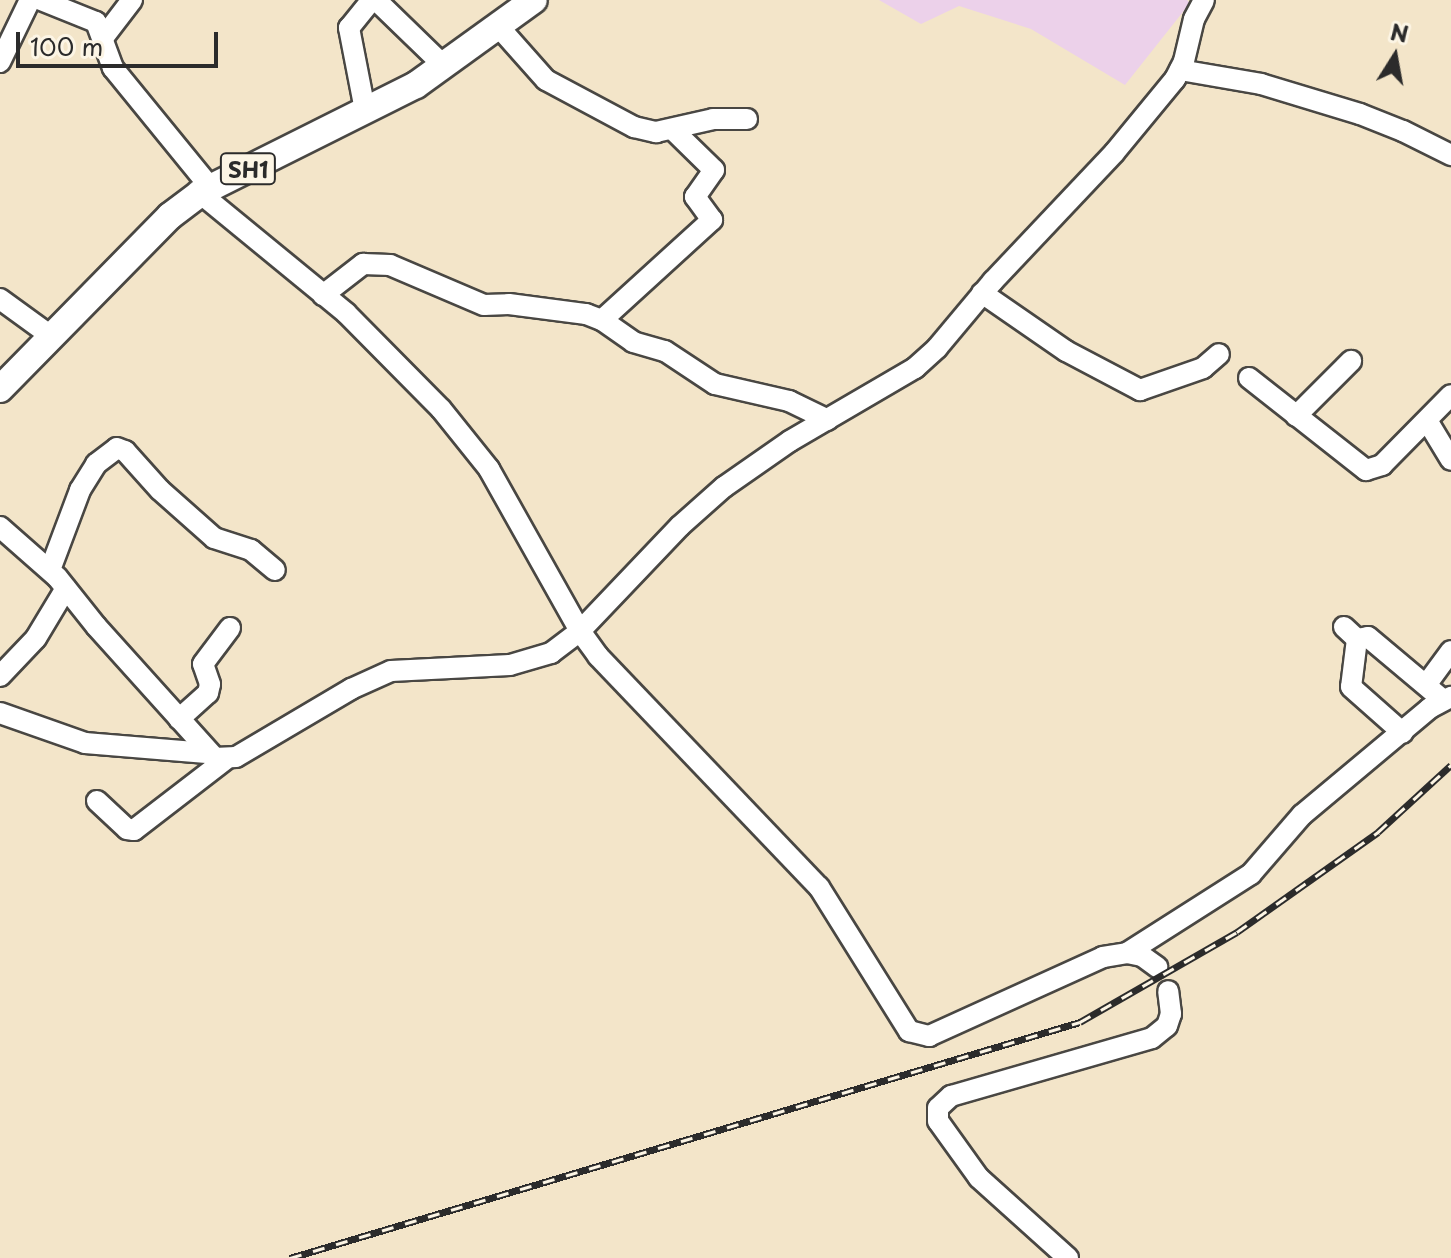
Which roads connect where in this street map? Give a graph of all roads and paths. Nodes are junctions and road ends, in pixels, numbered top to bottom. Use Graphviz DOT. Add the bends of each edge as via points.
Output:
graph roads {
  1 [pos="30,0"];
  2 [pos="41,0"];
  3 [pos="132,0"];
  4 [pos="374,0"];
  5 [pos="534,0"];
  6 [pos="1204,0"];
  7 [pos="498,26"];
  8 [pos="103,38"];
  9 [pos="0,62"];
  10 [pos="444,66"];
  11 [pos="1180,70"];
  12 [pos="365,110"];
  13 [pos="747,119"];
  14 [pos="673,130"];
  15 [pos="1451,155"];
  16 [pos="206,191"];
  17 [pos="982,293"];
  18 [pos="323,295"];
  19 [pos="0,299"];
  20 [pos="602,320"];
  21 [pos="51,336"];
  22 [pos="1219,354"];
  23 [pos="1351,361"];
  24 [pos="1249,378"];
  25 [pos="0,389"];
  26 [pos="1451,395"];
  27 [pos="1296,416"];
  28 [pos="828,420"];
  29 [pos="1428,422"];
  30 [pos="1451,460"];
  31 [pos="0,527"];
  32 [pos="50,570"];
  33 [pos="275,570"];
  34 [pos="66,588"];
  35 [pos="230,628"];
  36 [pos="580,631"];
  37 [pos="1451,651"];
  38 [pos="0,676"];
  39 [pos="1426,685"];
  40 [pos="1447,698"];
  41 [pos="0,713"];
  42 [pos="179,719"];
  43 [pos="1403,733"];
  44 [pos="216,756"];
  45 [pos="97,801"];
  46 [pos="1127,953"];
  47 [pos="1157,967"];
  48 [pos="1168,991"];
  49 [pos="1068,1258"];
  1 -- 9 [label="street"];
  2 -- 8 [label="street" via="91,18"];
  3 -- 8 [label="street"];
  4 -- 10 [label="street"];
  4 -- 12 [label="street" via="349,28"];
  5 -- 7 [label="main road, SH1"];
  6 -- 11 [label="street"];
  7 -- 10 [label="main road, SH1"];
  7 -- 14 [label="street" via="533,68 557,87 634,127"];
  8 -- 16 [label="street" via="113,68"];
  10 -- 12 [label="main road, SH1"];
  11 -- 15 [label="street" via="1261,84 1360,114"];
  11 -- 17 [label="street" via="1114,153"];
  12 -- 16 [label="main road, SH1"];
  13 -- 14 [label="street" via="713,119"];
  14 -- 20 [label="street" via="714,170 695,197 712,220"];
  16 -- 18 [label="street"];
  16 -- 21 [label="main road, SH1" via="170,216"];
  17 -- 22 [label="street" via="1066,351 1140,390 1203,368"];
  17 -- 28 [label="street" via="915,368"];
  18 -- 20 [label="street" via="356,267 380,263 484,305 509,304"];
  18 -- 36 [label="street" via="434,401 482,460"];
  19 -- 21 [label="street"];
  20 -- 28 [label="street" via="633,342 665,351 715,384 789,401"];
  21 -- 25 [label="main road, SH1"];
  23 -- 27 [label="street"];
  24 -- 27 [label="street"];
  26 -- 29 [label="street"];
  27 -- 29 [label="street" via="1366,470 1382,465"];
  28 -- 36 [label="street" via="767,456 707,501"];
  29 -- 30 [label="street"];
  31 -- 32 [label="street"];
  32 -- 33 [label="street" via="80,490 96,464 117,448 214,538 251,550"];
  32 -- 34 [label="street"];
  34 -- 38 [label="street" via="36,638"];
  34 -- 42 [label="street"];
  35 -- 42 [label="street" via="203,664 208,693"];
  36 -- 44 [label="street" via="551,653 520,663 391,671 236,757"];
  36 -- 46 [label="street" via="819,887 915,1035 929,1036 1077,967"];
  37 -- 39 [label="street"];
  39 -- 40 [label="street"];
  39 -- 43 [label="street" via="1368,637 1350,633 1351,687"];
  40 -- 43 [label="street"];
  41 -- 44 [label="street" via="85,743"];
  42 -- 44 [label="street"];
  43 -- 46 [label="street" via="1302,815 1251,874"];
  44 -- 45 [label="street" via="134,830"];
  46 -- 47 [label="street"];
  48 -- 49 [label="street" via="1167,1026 1152,1038 951,1096 938,1108 938,1121 979,1178"];
}
